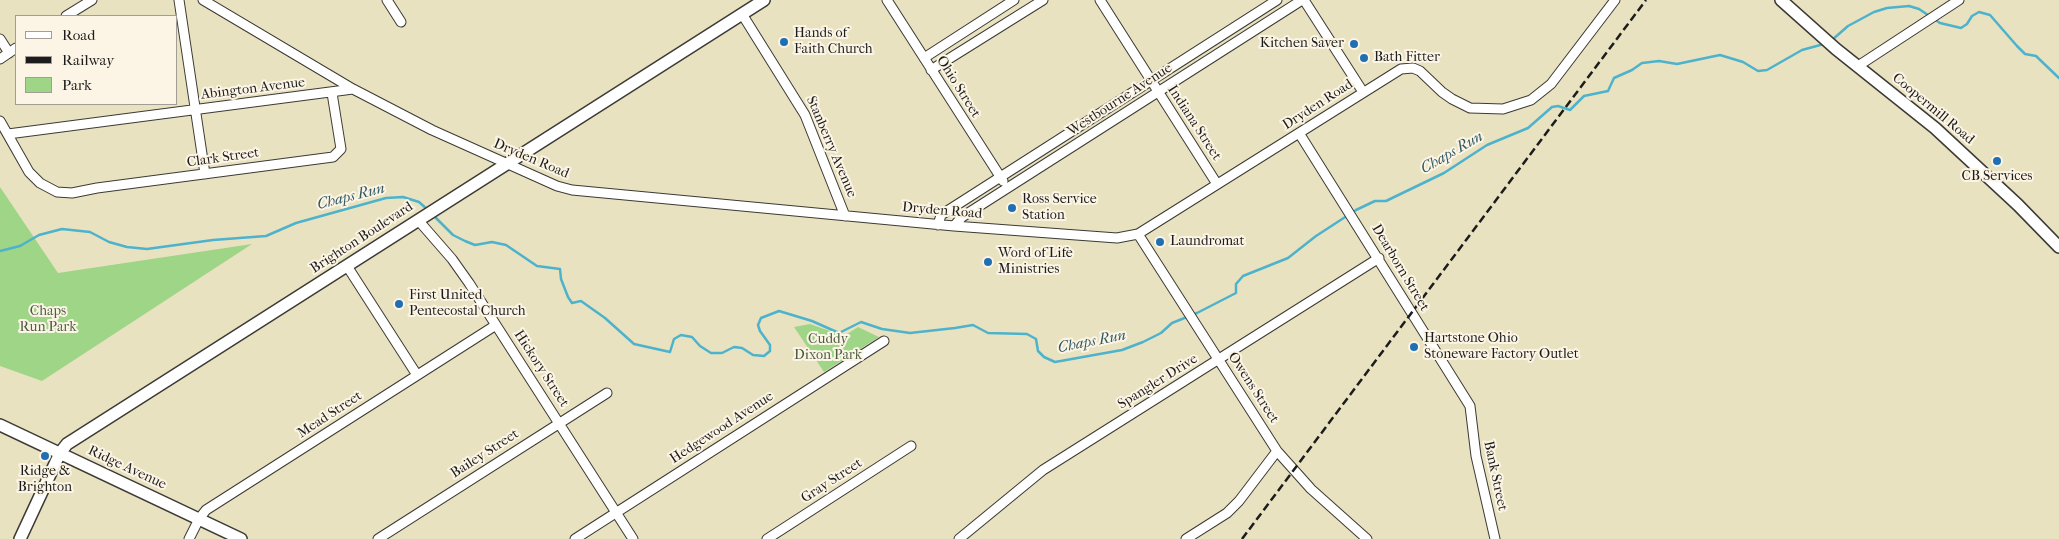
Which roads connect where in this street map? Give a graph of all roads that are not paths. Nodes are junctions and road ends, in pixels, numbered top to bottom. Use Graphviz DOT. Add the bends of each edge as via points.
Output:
graph roads {
  1 [pos="92,0"];
  2 [pos="179,0"];
  3 [pos="203,0"];
  4 [pos="387,0"];
  5 [pos="764,0"];
  6 [pos="887,0"];
  7 [pos="1014,0"];
  8 [pos="1043,0"];
  9 [pos="1100,0"];
  10 [pos="1277,0"];
  11 [pos="1303,0"];
  12 [pos="1615,0"];
  13 [pos="1781,0"];
  14 [pos="1959,0"];
  15 [pos="742,14"];
  16 [pos="68,15"];
  17 [pos="401,22"];
  18 [pos="0,39"];
  19 [pos="13,51"];
  20 [pos="924,58"];
  21 [pos="0,59"];
  22 [pos="1858,66"];
  23 [pos="931,70"];
  24 [pos="1150,80"];
  25 [pos="353,89"];
  26 [pos="1158,92"];
  27 [pos="1363,92"];
  28 [pos="332,93"];
  29 [pos="195,110"];
  30 [pos="0,121"];
  31 [pos="1299,133"];
  32 [pos="8,134"];
  33 [pos="506,164"];
  34 [pos="205,174"];
  35 [pos="1000,176"];
  36 [pos="1217,184"];
  37 [pos="1007,188"];
  38 [pos="845,216"];
  39 [pos="421,218"];
  40 [pos="938,225"];
  41 [pos="954,226"];
  42 [pos="1138,234"];
  43 [pos="2059,247"];
  44 [pos="1379,258"];
  45 [pos="347,266"];
  46 [pos="496,325"];
  47 [pos="884,341"];
  48 [pos="1219,360"];
  49 [pos="417,375"];
  50 [pos="607,393"];
  51 [pos="1473,418"];
  52 [pos="559,423"];
  53 [pos="0,424"];
  54 [pos="911,446"];
  55 [pos="1277,451"];
  56 [pos="60,453"];
  57 [pos="616,513"];
  58 [pos="199,519"];
  59 [pos="20,539"];
  60 [pos="189,539"];
  61 [pos="241,539"];
  62 [pos="378,539"];
  63 [pos="575,539"];
  64 [pos="633,539"];
  65 [pos="767,539"];
  66 [pos="959,539"];
  67 [pos="1186,539"];
  68 [pos="1366,539"];
  69 [pos="1495,539"];
  1 -- 16 [label="street"];
  2 -- 29 [label="street"];
  3 -- 25 [label="street, Dryden Road"];
  4 -- 17 [label="street"];
  5 -- 15 [label="street, Brighton Boulevard"];
  6 -- 20 [label="street, Ohio Street"];
  7 -- 20 [label="street"];
  8 -- 23 [label="street"];
  9 -- 24 [label="street, Indiana Street"];
  10 -- 24 [label="street, Westbourne Avenue"];
  11 -- 26 [label="street, Westbourne Avenue"];
  11 -- 27 [label="street"];
  12 -- 27 [label="street, Dryden Road" via="1551,84 1522,104 1493,110 1470,108 1452,99 1413,68 1401,69"];
  13 -- 22 [label="street, Coopermill Road"];
  14 -- 22 [label="street"];
  15 -- 33 [label="street, Brighton Boulevard"];
  15 -- 38 [label="street, Stanberry Avenue" via="805,115"];
  18 -- 19 [label="street"];
  19 -- 21 [label="street"];
  20 -- 23 [label="street, Ohio Street"];
  22 -- 43 [label="street, Coopermill Road" via="1941,133"];
  23 -- 35 [label="street, Ohio Street"];
  24 -- 26 [label="street, Indiana Street"];
  24 -- 35 [label="street, Westbourne Avenue"];
  25 -- 28 [label="street, Abington Avenue"];
  25 -- 33 [label="street, Dryden Road"];
  26 -- 36 [label="street, Indiana Street"];
  26 -- 37 [label="street, Westbourne Avenue"];
  27 -- 31 [label="street, Dryden Road"];
  28 -- 29 [label="street, Abington Avenue"];
  28 -- 34 [label="street, Clark Street" via="341,149 333,158"];
  29 -- 32 [label="street, Abington Avenue"];
  29 -- 34 [label="street"];
  30 -- 32 [label="street"];
  31 -- 36 [label="street, Dryden Road"];
  31 -- 44 [label="street, Dearborn Street"];
  32 -- 34 [label="street, Clark Street" via="29,172 50,189 65,193"];
  33 -- 38 [label="street, Dryden Road" via="572,190"];
  33 -- 39 [label="street, Brighton Boulevard"];
  35 -- 37 [label="street, Ohio Street"];
  35 -- 40 [label="street, Westbourne Avenue" via="941,215"];
  36 -- 42 [label="street, Dryden Road"];
  37 -- 41 [label="street, Westbourne Avenue" via="962,217"];
  38 -- 40 [label="street, Dryden Road"];
  39 -- 45 [label="street, Brighton Boulevard"];
  39 -- 46 [label="street, Hickory Street"];
  40 -- 41 [label="street, Dryden Road"];
  41 -- 42 [label="street, Dryden Road" via="1117,238"];
  42 -- 48 [label="street, Owens Street"];
  44 -- 48 [label="street, Spangler Drive"];
  44 -- 51 [label="street, Dearborn Street" via="1470,406"];
  45 -- 49 [label="street"];
  45 -- 56 [label="street, Brighton Boulevard" via="67,444"];
  46 -- 49 [label="street, Mead Street"];
  46 -- 52 [label="street, Hickory Street"];
  47 -- 57 [label="street, Hedgewood Avenue"];
  48 -- 55 [label="street, Owens Street"];
  48 -- 66 [label="street, Spangler Drive" via="1043,470"];
  49 -- 58 [label="street, Mead Street" via="206,510"];
  50 -- 52 [label="street, Bailey Street"];
  51 -- 69 [label="street, Bank Street" via="1476,456"];
  52 -- 57 [label="street, Hickory Street"];
  52 -- 62 [label="street, Bailey Street"];
  53 -- 56 [label="street, Ridge Avenue"];
  54 -- 65 [label="street, Gray Street"];
  55 -- 67 [label="street" via="1227,513"];
  55 -- 68 [label="street, Owens Street" via="1311,490"];
  56 -- 58 [label="street, Ridge Avenue"];
  56 -- 59 [label="street, Brighton Boulevard"];
  57 -- 63 [label="street, Hedgewood Avenue"];
  57 -- 64 [label="street, Hickory Street"];
  58 -- 60 [label="street, Mead Street"];
  58 -- 61 [label="street, Ridge Avenue"];
}
